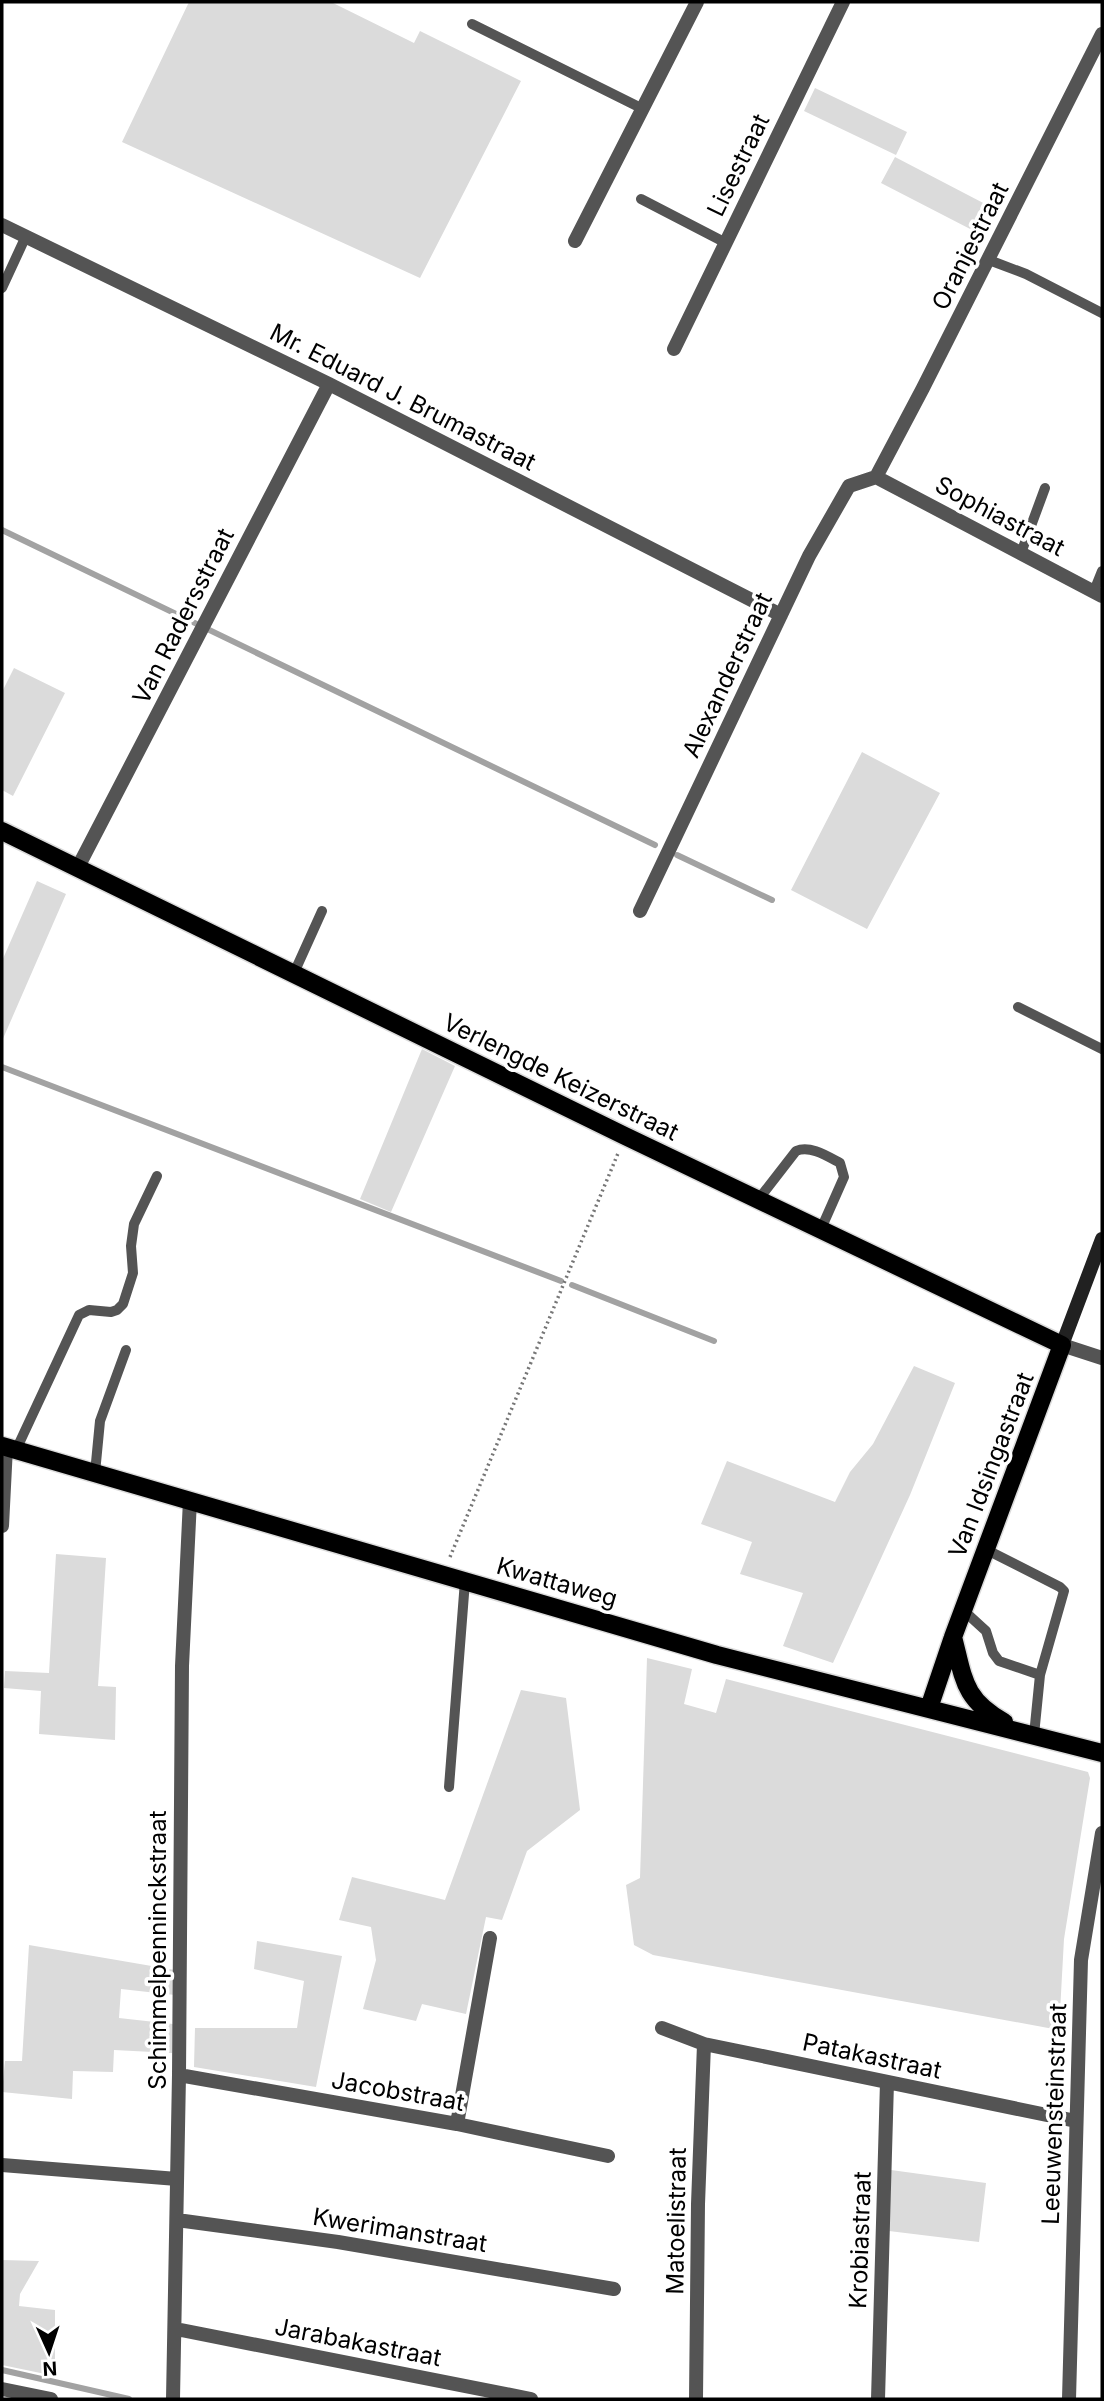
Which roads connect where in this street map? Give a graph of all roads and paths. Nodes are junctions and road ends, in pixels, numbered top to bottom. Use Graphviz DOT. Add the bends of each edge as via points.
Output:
graph roads {
  1 [pos="696,2"];
  2 [pos="843,2"];
  3 [pos="472,24"];
  4 [pos="1102,34"];
  5 [pos="642,108"];
  6 [pos="641,199"];
  7 [pos="2,225"];
  8 [pos="26,236"];
  9 [pos="575,241"];
  10 [pos="726,243"];
  11 [pos="989,260"];
  12 [pos="2,288"];
  13 [pos="1102,313"];
  14 [pos="674,349"];
  15 [pos="330,384"];
  16 [pos="876,477"];
  17 [pos="1045,488"];
  18 [pos="1021,553"];
  19 [pos="1102,571"];
  20 [pos="1098,594"];
  21 [pos="781,615"];
  22 [pos="2,831"];
  23 [pos="77,869"];
  24 [pos="322,911"];
  25 [pos="640,911"];
  26 [pos="294,973"];
  27 [pos="1018,1007"];
  28 [pos="1102,1049"];
  29 [pos="625,1136"];
  30 [pos="157,1176"];
  31 [pos="758,1200"];
  32 [pos="821,1229"];
  33 [pos="1102,1239"];
  34 [pos="1062,1345"];
  35 [pos="126,1350"];
  36 [pos="1102,1358"];
  37 [pos="8,1447"];
  38 [pos="94,1473"];
  39 [pos="190,1500"];
  40 [pos="2,1526"];
  41 [pos="985,1549"];
  42 [pos="443,1575"];
  43 [pos="465,1581"];
  44 [pos="963,1610"];
  45 [pos="953,1637"];
  46 [pos="1040,1675"];
  47 [pos="929,1708"];
  48 [pos="1027,1733"];
  49 [pos="1102,1753"];
  50 [pos="449,1787"];
  51 [pos="1102,1833"];
  52 [pos="490,1938"];
  53 [pos="662,2028"];
  54 [pos="704,2045"];
  55 [pos="179,2075"];
  56 [pos="887,2082"];
  57 [pos="1076,2121"];
  58 [pos="457,2124"];
  59 [pos="608,2155"];
  60 [pos="2,2165"];
  61 [pos="177,2179"];
  62 [pos="177,2220"];
  63 [pos="614,2289"];
  64 [pos="176,2329"];
  65 [pos="2,2389"];
  66 [pos="51,2399"];
  67 [pos="173,2399"];
  68 [pos="531,2399"];
  69 [pos="695,2399"];
  70 [pos="878,2399"];
  71 [pos="1069,2399"];
  1 -- 5 [label="street"];
  2 -- 10 [label="street, Lisestraat"];
  3 -- 5 [label="lane"];
  4 -- 11 [label="street, Oranjestraat"];
  5 -- 9 [label="street"];
  6 -- 10 [label="lane"];
  7 -- 8 [label="street, Mr. Eduard J. Brumastraat"];
  8 -- 12 [label="lane"];
  8 -- 15 [label="street, Mr. Eduard J. Brumastraat"];
  10 -- 14 [label="street, Lisestraat"];
  11 -- 13 [label="lane"];
  11 -- 16 [label="street, Oranjestraat"];
  15 -- 21 [label="street, Mr. Eduard J. Brumastraat"];
  15 -- 23 [label="street, Van Radersstraat"];
  16 -- 18 [label="street, Sophiastraat"];
  16 -- 21 [label="street, Alexanderstraat" via="849,486"];
  17 -- 18 [label="lane"];
  18 -- 20 [label="street, Sophiastraat"];
  19 -- 20 [label="lane"];
  21 -- 25 [label="street, Alexanderstraat"];
  22 -- 23 [label="main road, Verlengde Keizerstraat"];
  23 -- 26 [label="main road, Verlengde Keizerstraat"];
  24 -- 26 [label="lane"];
  26 -- 29 [label="main road, Verlengde Keizerstraat"];
  27 -- 28 [label="lane"];
  29 -- 31 [label="main road, Verlengde Keizerstraat"];
  29 -- 42 [label="path"];
  30 -- 37 [label="lane" via="134,1224 134,1273 123,1304 111,1312 89,1310 79,1315"];
  31 -- 32 [label="main road, Verlengde Keizerstraat"];
  31 -- 32 [label="lane" via="796,1150 806,1148 830,1158 839,1163 844,1177"];
  32 -- 34 [label="main road, Verlengde Keizerstraat"];
  33 -- 34 [label="main road, Van Idsingastraat"];
  34 -- 36 [label="street, Verlengde Keizerstraat"];
  34 -- 41 [label="main road, Van Idsingastraat"];
  35 -- 38 [label="lane" via="100,1422"];
  37 -- 38 [label="main road, Kwattaweg"];
  37 -- 40 [label="street"];
  38 -- 39 [label="main road, Kwattaweg"];
  39 -- 42 [label="main road, Kwattaweg"];
  39 -- 55 [label="street, Schimmelpenninckstraat" via="182,1666"];
  41 -- 44 [label="main road, Van Idsingastraat"];
  41 -- 46 [label="lane" via="1064,1591"];
  42 -- 43 [label="main road, Kwattaweg"];
  43 -- 47 [label="main road, Kwattaweg" via="717,1655"];
  43 -- 50 [label="lane"];
  44 -- 45 [label="main road, Van Idsingastraat"];
  44 -- 46 [label="lane" via="986,1631 999,1661"];
  45 -- 47 [label="main road, Van Idsingastraat"];
  45 -- 48 [label="main road" via="974,1700 988,1713"];
  46 -- 48 [label="lane"];
  47 -- 48 [label="main road, Kwattaweg"];
  48 -- 49 [label="main road, Kwattaweg"];
  51 -- 57 [label="street, Leeuwensteinstraat" via="1082,1960"];
  52 -- 58 [label="street"];
  53 -- 54 [label="street, Patakastraat"];
  54 -- 56 [label="street, Patakastraat"];
  54 -- 69 [label="street, Matoelistraat"];
  55 -- 58 [label="street, Jacobstraat"];
  55 -- 61 [label="street, Schimmelpenninckstraat"];
  56 -- 57 [label="street, Patakastraat"];
  56 -- 70 [label="street, Krobiastraat"];
  57 -- 71 [label="street, Leeuwensteinstraat"];
  58 -- 59 [label="street, Jacobstraat"];
  60 -- 61 [label="street"];
  61 -- 62 [label="street, Schimmelpenninckstraat"];
  62 -- 63 [label="street, Kwerimanstraat"];
  62 -- 64 [label="street, Schimmelpenninckstraat"];
  64 -- 67 [label="street, Schimmelpenninckstraat"];
  64 -- 68 [label="street, Jarabakastraat"];
  65 -- 66 [label="street"];
}
